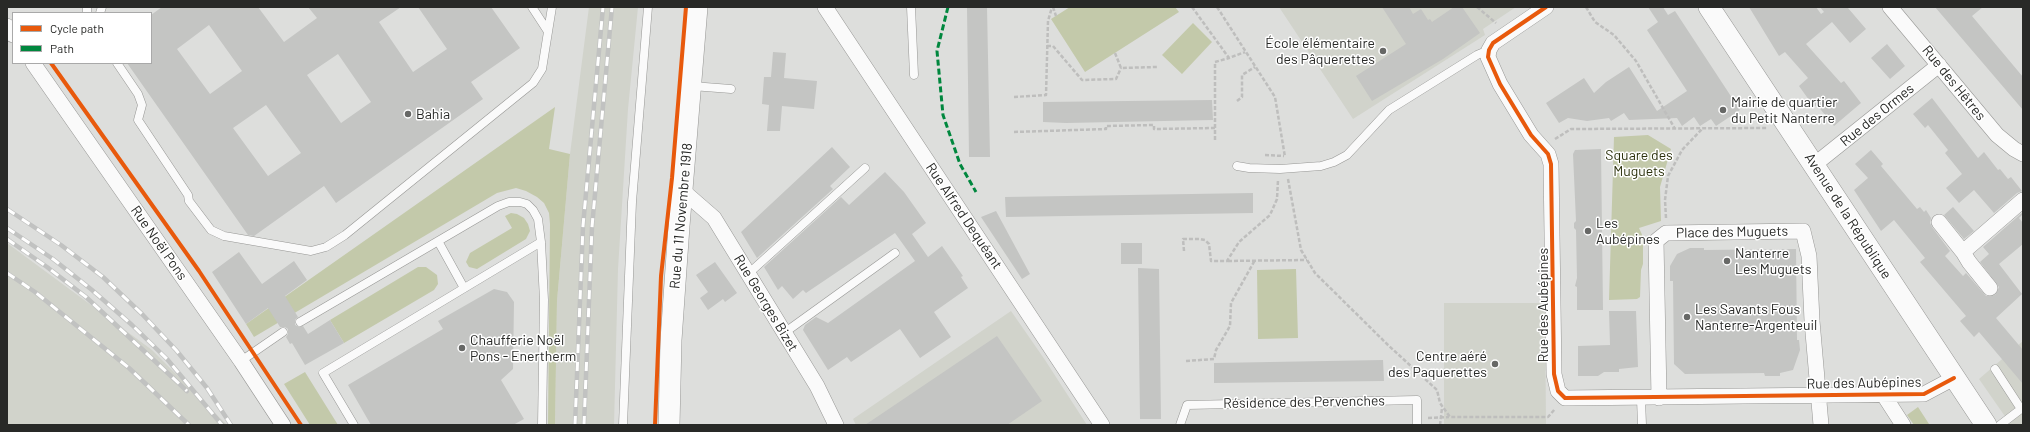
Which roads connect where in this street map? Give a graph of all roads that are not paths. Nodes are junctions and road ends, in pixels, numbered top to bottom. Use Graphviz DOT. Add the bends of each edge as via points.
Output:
graph roads {
  1 [pos="532,7"];
  2 [pos="552,7"];
  3 [pos="648,7"];
  4 [pos="697,7"];
  5 [pos="825,7"];
  6 [pos="911,7"];
  7 [pos="1546,7"];
  8 [pos="1709,7"];
  9 [pos="1890,7"];
  10 [pos="547,30"];
  11 [pos="1489,50"];
  12 [pos="34,64"];
  13 [pos="119,64"];
  14 [pos="1939,65"];
  15 [pos="914,75"];
  16 [pos="691,86"];
  17 [pos="731,88"];
  18 [pos="2023,154"];
  19 [pos="1814,165"];
  20 [pos="1237,166"];
  21 [pos="865,168"];
  22 [pos="683,191"];
  23 [pos="2023,200"];
  24 [pos="1940,222"];
  25 [pos="438,241"];
  26 [pos="541,242"];
  27 [pos="1963,252"];
  28 [pos="895,253"];
  29 [pos="748,274"];
  30 [pos="464,288"];
  31 [pos="1990,288"];
  32 [pos="300,322"];
  33 [pos="283,332"];
  34 [pos="784,333"];
  35 [pos="241,361"];
  36 [pos="1995,369"];
  37 [pos="1954,378"];
  38 [pos="1883,394"];
  39 [pos="1820,396"];
  40 [pos="1641,398"];
  41 [pos="1659,398"];
  42 [pos="1417,422"];
  43 [pos="283,425"];
  44 [pos="354,425"];
  45 [pos="542,425"];
  46 [pos="623,425"];
  47 [pos="670,425"];
  48 [pos="836,425"];
  49 [pos="1102,425"];
  50 [pos="1180,425"];
  51 [pos="1642,425"];
  52 [pos="1821,425"];
  53 [pos="1903,425"];
  54 [pos="1986,425"];
  55 [pos="2000,425"];
  1 -- 10 [label="lane"];
  2 -- 10 [label="lane"];
  3 -- 46 [label="lane" via="632,202"];
  4 -- 16 [label="main road, Rue du 11 Novembre 1918"];
  5 -- 49 [label="street, Rue Alfred Dequéant"];
  6 -- 15 [label="lane"];
  7 -- 11 [label="street" via="1493,43"];
  8 -- 19 [label="main road, Avenue de la République"];
  9 -- 14 [label="street, Rue des Hêtres"];
  10 -- 13 [label="lane" via="542,69 533,83 345,234 326,247 311,251 224,236 212,230 189,201 138,120 142,105"];
  11 -- 20 [label="lane" via="1389,110 1347,155 1334,162 1321,166 1283,169"];
  11 -- 40 [label="street, Rue des Aubépines" via="1488,57 1500,84 1531,135 1548,154 1552,175 1554,374 1558,391 1565,398"];
  12 -- 35 [label="street, Rue Noël Pons"];
  14 -- 18 [label="street, Rue des Hêtres" via="1997,135"];
  14 -- 19 [label="street, Rue des Ormes"];
  16 -- 17 [label="lane"];
  16 -- 22 [label="main road, Rue du 11 Novembre 1918"];
  19 -- 37 [label="main road, Avenue de la République"];
  21 -- 29 [label="lane"];
  22 -- 29 [label="street, Rue Georges Bizet" via="714,218"];
  22 -- 47 [label="main road, Rue du 11 Novembre 1918" via="671,340"];
  23 -- 27 [label="street"];
  24 -- 27 [label="street"];
  25 -- 26 [label="lane" via="498,206 520,202 527,204 538,219"];
  25 -- 30 [label="lane"];
  25 -- 32 [label="lane"];
  26 -- 30 [label="lane"];
  26 -- 45 [label="lane" via="544,300"];
  27 -- 31 [label="street"];
  28 -- 34 [label="lane"];
  29 -- 34 [label="street, Rue Georges Bizet"];
  30 -- 44 [label="lane" via="323,373"];
  33 -- 35 [label="lane"];
  34 -- 48 [label="street, Rue Georges Bizet" via="817,386"];
  35 -- 43 [label="street, Rue Noël Pons"];
  36 -- 55 [label="lane" via="2021,409"];
  37 -- 38 [label="street, Rue des Aubépines" via="1924,394"];
  37 -- 54 [label="main road, Avenue de la République"];
  38 -- 39 [label="street, Rue des Aubépines"];
  38 -- 53 [label="street"];
  39 -- 41 [label="street, Rue des Aubépines"];
  39 -- 41 [label="street, Place des Muguets" via="1812,321 1809,256 1803,231 1666,233 1656,241"];
  39 -- 52 [label="street"];
  40 -- 41 [label="street, Rue des Aubépines"];
  40 -- 51 [label="lane"];
  42 -- 50 [label="lane, Résidence des Pervenches" via="1417,400 1187,405"];
}
